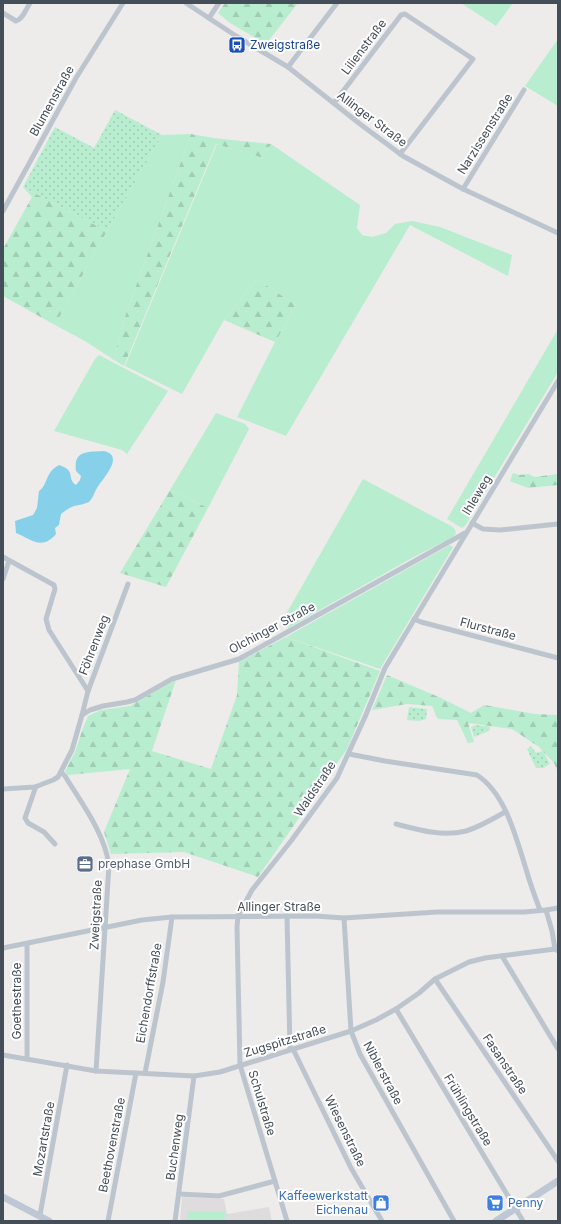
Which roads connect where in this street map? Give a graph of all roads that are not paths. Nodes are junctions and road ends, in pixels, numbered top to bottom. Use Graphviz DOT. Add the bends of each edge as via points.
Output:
graph roads {
  1 [pos="30,3"];
  2 [pos="123,3"];
  3 [pos="186,3"];
  4 [pos="219,3"];
  5 [pos="337,3"];
  6 [pos="3,13"];
  7 [pos="209,18"];
  8 [pos="288,67"];
  9 [pos="524,90"];
  10 [pos="334,103"];
  11 [pos="400,154"];
  12 [pos="463,189"];
  13 [pos="3,211"];
  14 [pos="558,233"];
  15 [pos="558,381"];
  16 [pos="472,523"];
  17 [pos="558,524"];
  18 [pos="466,532"];
  19 [pos="3,557"];
  20 [pos="9,561"];
  21 [pos="3,579"];
  22 [pos="128,584"];
  23 [pos="414,619"];
  24 [pos="558,658"];
  25 [pos="88,691"];
  26 [pos="82,715"];
  27 [pos="349,754"];
  28 [pos="61,772"];
  29 [pos="35,787"];
  30 [pos="3,789"];
  31 [pos="505,812"];
  32 [pos="396,824"];
  33 [pos="55,844"];
  34 [pos="558,908"];
  35 [pos="543,910"];
  36 [pos="238,916"];
  37 [pos="287,916"];
  38 [pos="172,917"];
  39 [pos="344,918"];
  40 [pos="106,928"];
  41 [pos="27,944"];
  42 [pos="3,948"];
  43 [pos="556,950"];
  44 [pos="502,956"];
  45 [pos="435,979"];
  46 [pos="396,1009"];
  47 [pos="351,1031"];
  48 [pos="292,1049"];
  49 [pos="558,1050"];
  50 [pos="3,1055"];
  51 [pos="27,1059"];
  52 [pos="67,1065"];
  53 [pos="240,1065"];
  54 [pos="96,1071"];
  55 [pos="136,1073"];
  56 [pos="145,1073"];
  57 [pos="194,1076"];
  58 [pos="558,1161"];
  59 [pos="275,1181"];
  60 [pos="558,1181"];
  61 [pos="179,1194"];
  62 [pos="3,1197"];
  63 [pos="515,1209"];
  64 [pos="40,1215"];
  65 [pos="49,1221"];
  66 [pos="108,1221"];
  67 [pos="175,1221"];
  68 [pos="287,1221"];
  69 [pos="382,1221"];
  70 [pos="454,1221"];
  71 [pos="496,1221"];
  72 [pos="523,1221"];
  1 -- 6 [label="street" via="18,21"];
  2 -- 13 [label="street, Blumenstraße" via="76,78"];
  3 -- 7 [label="street, Allinger Straße"];
  4 -- 7 [label="street"];
  5 -- 8 [label="street"];
  7 -- 8 [label="street, Allinger Straße"];
  8 -- 10 [label="street, Allinger Straße"];
  9 -- 12 [label="street, Narzissenstraße"];
  10 -- 11 [label="street, Allinger Straße"];
  10 -- 11 [label="street, Lilienstraße" via="401,15 405,14 473,59"];
  11 -- 12 [label="street, Allinger Straße"];
  12 -- 14 [label="street, Allinger Straße"];
  15 -- 16 [label="street, Ihleweg"];
  16 -- 17 [label="street" via="483,529 500,530"];
  16 -- 18 [label="street, Ihleweg"];
  18 -- 23 [label="street, Ihleweg"];
  18 -- 26 [label="street, Olchinger Straße" via="239,659 172,679 135,700 103,706"];
  19 -- 20 [label="street"];
  20 -- 21 [label="street"];
  20 -- 25 [label="street" via="54,585 46,618 49,630"];
  22 -- 25 [label="street, Föhrenweg"];
  23 -- 24 [label="street, Flurstraße"];
  23 -- 27 [label="street, Waldstraße" via="385,668"];
  25 -- 26 [label="street, Föhrenweg"];
  26 -- 28 [label="street" via="72,750"];
  27 -- 31 [label="street" via="477,775 492,788"];
  27 -- 36 [label="street, Waldstraße" via="337,778 252,890"];
  28 -- 29 [label="street" via="53,780"];
  28 -- 40 [label="street, Zweigstraße" via="96,827 107,857 109,865"];
  29 -- 30 [label="street"];
  29 -- 33 [label="street" via="26,821 48,835"];
  31 -- 32 [label="street" via="466,831 449,833 428,833"];
  31 -- 35 [label="street"];
  34 -- 35 [label="street, Allinger Straße"];
  35 -- 39 [label="street, Allinger Straße" via="437,912"];
  35 -- 43 [label="street" via="552,931"];
  36 -- 37 [label="street, Allinger Straße"];
  36 -- 38 [label="street, Allinger Straße"];
  36 -- 53 [label="street, Schulstraße"];
  37 -- 39 [label="street, Allinger Straße"];
  37 -- 48 [label="street, Wiesenstraße"];
  38 -- 40 [label="street, Allinger Straße"];
  38 -- 56 [label="street, Eichendorffstraße" via="163,982"];
  39 -- 47 [label="street, Niblerstraße"];
  40 -- 41 [label="street, Allinger Straße"];
  40 -- 54 [label="street, Zweigstraße"];
  41 -- 42 [label="street, Allinger Straße"];
  41 -- 51 [label="street, Goethestraße"];
  43 -- 44 [label="street, Zugspitzstraße"];
  44 -- 45 [label="street, Zugspitzstraße" via="469,962"];
  44 -- 49 [label="street"];
  45 -- 46 [label="street, Zugspitzstraße"];
  45 -- 58 [label="street, Fasanstraße"];
  46 -- 47 [label="street, Zugspitzstraße"];
  46 -- 63 [label="street, Frühlingstraße"];
  47 -- 48 [label="street, Zugspitzstraße"];
  47 -- 70 [label="street, Niblerstraße" via="360,1054"];
  48 -- 53 [label="street, Zugspitzstraße"];
  48 -- 69 [label="street, Wiesenstraße" via="351,1168"];
  50 -- 51 [label="street, Zugspitzstraße"];
  51 -- 52 [label="street, Zugspitzstraße"];
  52 -- 54 [label="street, Zugspitzstraße"];
  52 -- 64 [label="street, Mozartstraße"];
  53 -- 57 [label="street, Zugspitzstraße" via="220,1072"];
  53 -- 59 [label="street, Schulstraße"];
  54 -- 55 [label="street, Zugspitzstraße"];
  55 -- 56 [label="street, Zugspitzstraße"];
  55 -- 66 [label="street, Beethovenstraße"];
  56 -- 57 [label="street, Zugspitzstraße"];
  57 -- 61 [label="street, Buchenweg"];
  59 -- 61 [label="street" via="219,1196"];
  59 -- 68 [label="street, Schulstraße"];
  60 -- 63 [label="main road"];
  61 -- 67 [label="street, Buchenweg"];
  62 -- 64 [label="main road"];
  63 -- 71 [label="main road"];
  63 -- 72 [label="street, Frühlingstraße"];
  64 -- 65 [label="main road"];
}
